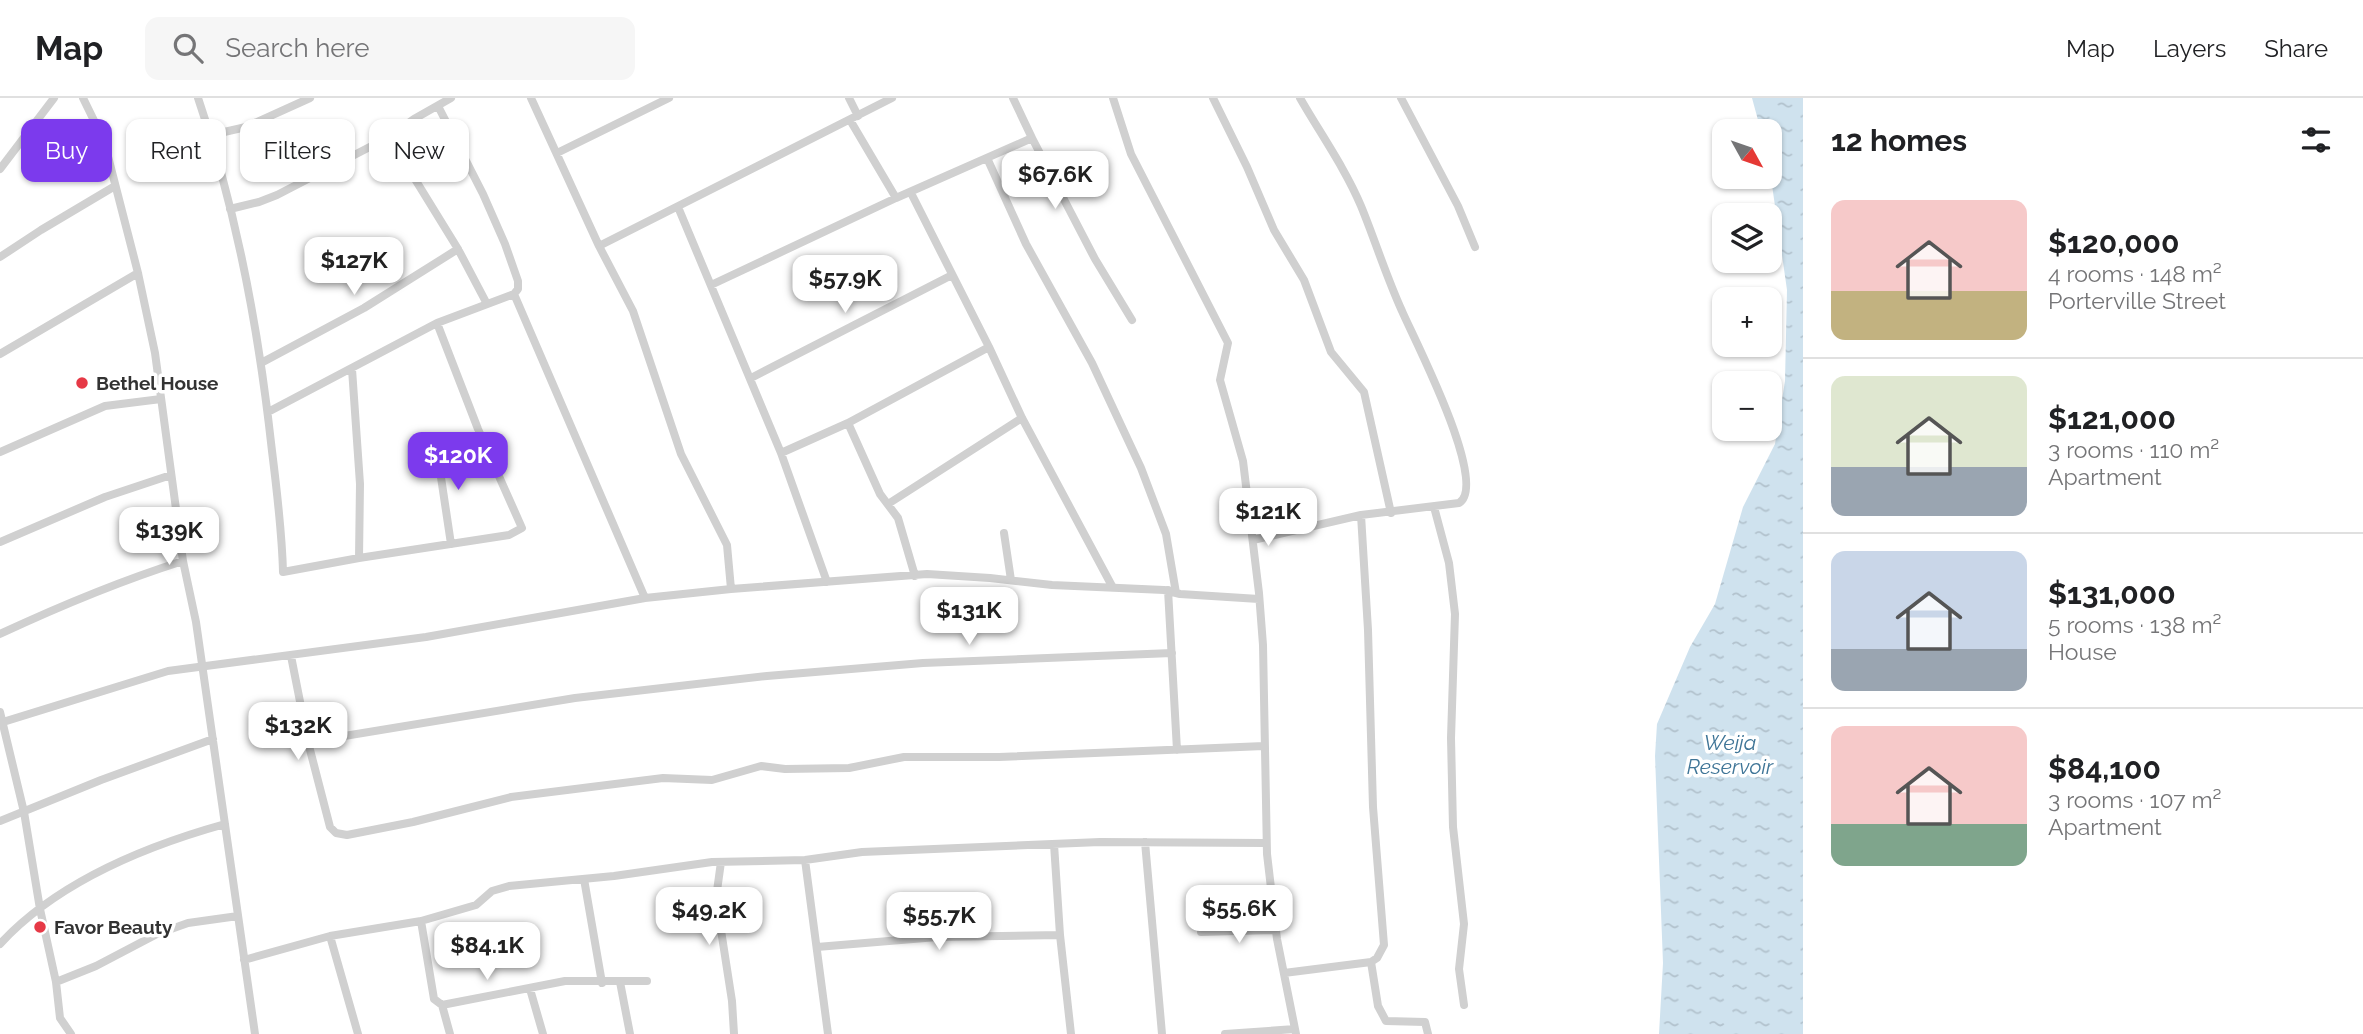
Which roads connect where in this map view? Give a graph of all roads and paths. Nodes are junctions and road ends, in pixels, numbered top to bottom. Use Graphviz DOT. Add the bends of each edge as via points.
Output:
graph roads {
  1 [pos="54,98"];
  2 [pos="83,98"];
  3 [pos="198,98"];
  4 [pos="310,98"];
  5 [pos="452,98"];
  6 [pos="531,98"];
  7 [pos="669,98"];
  8 [pos="849,98"];
  9 [pos="892,98"];
  10 [pos="1013,98"];
  11 [pos="1113,98"];
  12 [pos="1213,98"];
  13 [pos="1300,98"];
  14 [pos="1401,98"];
  15 [pos="438,106"];
  16 [pos="854,118"];
  17 [pos="205,119"];
  18 [pos="414,119"];
  19 [pos="226,132"];
  20 [pos="1031,138"];
  21 [pos="369,147"];
  22 [pos="557,153"];
  23 [pos="987,158"];
  24 [pos="0,169"];
  25 [pos="223,182"];
  26 [pos="417,182"];
  27 [pos="115,186"];
  28 [pos="911,193"];
  29 [pos="896,198"];
  30 [pos="678,206"];
  31 [pos="230,209"];
  32 [pos="599,246"];
  33 [pos="1475,247"];
  34 [pos="458,249"];
  35 [pos="0,257"];
  36 [pos="138,272"];
  37 [pos="952,275"];
  38 [pos="711,285"];
  39 [pos="514,294"];
  40 [pos="488,304"];
  41 [pos="1132,320"];
  42 [pos="437,323"];
  43 [pos="989,347"];
  44 [pos="0,354"];
  45 [pos="261,363"];
  46 [pos="352,369"];
  47 [pos="751,378"];
  48 [pos="161,399"];
  49 [pos="268,412"];
  50 [pos="1022,418"];
  51 [pos="848,423"];
  52 [pos="436,444"];
  53 [pos="0,452"];
  54 [pos="781,453"];
  55 [pos="171,475"];
  56 [pos="888,504"];
  57 [pos="1434,507"];
  58 [pos="1391,513"];
  59 [pos="1360,515"];
  60 [pos="1004,533"];
  61 [pos="1253,540"];
  62 [pos="0,542"];
  63 [pos="451,544"];
  64 [pos="359,558"];
  65 [pos="183,561"];
  66 [pos="915,576"];
  67 [pos="1011,580"];
  68 [pos="827,582"];
  69 [pos="1112,586"];
  70 [pos="731,589"];
  71 [pos="1172,592"];
  72 [pos="645,598"];
  73 [pos="1259,599"];
  74 [pos="0,634"];
  75 [pos="1172,653"];
  76 [pos="291,656"];
  77 [pos="202,667"];
  78 [pos="0,712"];
  79 [pos="1,722"];
  80 [pos="213,739"];
  81 [pos="308,742"];
  82 [pos="1264,746"];
  83 [pos="1177,750"];
  84 [pos="24,812"];
  85 [pos="0,821"];
  86 [pos="225,824"];
  87 [pos="1145,842"];
  88 [pos="1265,843"];
  89 [pos="1054,844"];
  90 [pos="805,860"];
  91 [pos="721,862"];
  92 [pos="584,879"];
  93 [pos="40,909"];
  94 [pos="238,916"];
  95 [pos="421,921"];
  96 [pos="1276,930"];
  97 [pos="1201,932"];
  98 [pos="1060,934"];
  99 [pos="330,936"];
  100 [pos="0,944"];
  101 [pos="817,947"];
  102 [pos="244,960"];
  103 [pos="1371,962"];
  104 [pos="1284,973"];
  105 [pos="647,981"];
  106 [pos="56,982"];
  107 [pos="620,982"];
  108 [pos="601,983"];
  109 [pos="530,989"];
  110 [pos="442,1005"];
  111 [pos="1465,1005"];
  112 [pos="1296,1032"];
  113 [pos="71,1034"];
  114 [pos="255,1034"];
  115 [pos="358,1034"];
  116 [pos="450,1034"];
  117 [pos="542,1034"];
  118 [pos="630,1034"];
  119 [pos="734,1034"];
  120 [pos="828,1034"];
  121 [pos="1072,1034"];
  122 [pos="1162,1034"];
  123 [pos="1226,1034"];
  124 [pos="1233,1034"];
  125 [pos="1428,1034"];
  1 -- 24 [label="street"];
  2 -- 27 [label="street" via="104,141"];
  3 -- 17 [label="street"];
  4 -- 19 [label="street"];
  5 -- 15 [label="street"];
  6 -- 22 [label="street"];
  7 -- 22 [label="street"];
  8 -- 16 [label="street"];
  9 -- 16 [label="street"];
  10 -- 20 [label="street"];
  11 -- 61 [label="street" via="1130,154 1228,343 1220,380 1243,461"];
  12 -- 58 [label="street" via="1274,230 1304,279 1331,352 1364,392"];
  13 -- 57 [label="street" via="1361,206 1457,441 1467,495 1459,503"];
  14 -- 33 [label="street"];
  15 -- 18 [label="street"];
  15 -- 39 [label="street" via="505,244 519,281"];
  16 -- 29 [label="street"];
  16 -- 30 [label="street"];
  20 -- 23 [label="street"];
  20 -- 41 [label="street"];
  21 -- 31 [label="street" via="276,195"];
  22 -- 32 [label="street"];
  23 -- 28 [label="street"];
  23 -- 71 [label="street" via="1141,468 1166,534"];
  25 -- 31 [label="street"];
  26 -- 34 [label="street"];
  27 -- 35 [label="street"];
  27 -- 36 [label="street"];
  28 -- 29 [label="street"];
  28 -- 37 [label="street"];
  29 -- 38 [label="street"];
  30 -- 32 [label="street"];
  30 -- 38 [label="street"];
  31 -- 45 [label="street"];
  32 -- 70 [label="street" via="633,311 681,454 727,545"];
  34 -- 40 [label="street"];
  34 -- 45 [label="street" via="364,308"];
  36 -- 44 [label="street"];
  36 -- 48 [label="street"];
  37 -- 43 [label="street"];
  37 -- 47 [label="street"];
  38 -- 47 [label="street"];
  39 -- 40 [label="street"];
  39 -- 72 [label="street"];
  40 -- 42 [label="street"];
  42 -- 46 [label="street"];
  42 -- 63 [label="street" via="522,528 509,535"];
  43 -- 50 [label="street"];
  43 -- 51 [label="street"];
  45 -- 49 [label="street"];
  46 -- 49 [label="street"];
  46 -- 64 [label="street" via="360,484"];
  47 -- 54 [label="street"];
  48 -- 53 [label="street" via="104,406"];
  48 -- 55 [label="street"];
  49 -- 64 [label="street" via="283,572"];
  50 -- 56 [label="street"];
  50 -- 69 [label="street"];
  51 -- 54 [label="street"];
  51 -- 56 [label="street"];
  52 -- 63 [label="street"];
  54 -- 68 [label="street"];
  55 -- 62 [label="street" via="105,497"];
  55 -- 65 [label="street"];
  56 -- 66 [label="street" via="901,525"];
  57 -- 58 [label="street"];
  57 -- 111 [label="street" via="1449,563 1455,614 1453,827 1464,924 1459,969"];
  58 -- 59 [label="street"];
  59 -- 61 [label="street"];
  59 -- 103 [label="street" via="1384,941"];
  60 -- 67 [label="street"];
  61 -- 73 [label="street"];
  63 -- 64 [label="street"];
  65 -- 74 [label="street" via="76,599"];
  65 -- 77 [label="street"];
  66 -- 67 [label="street"];
  66 -- 68 [label="street"];
  67 -- 69 [label="street"];
  68 -- 70 [label="street"];
  69 -- 71 [label="street"];
  70 -- 72 [label="street"];
  71 -- 73 [label="street"];
  71 -- 75 [label="street"];
  72 -- 76 [label="street"];
  73 -- 82 [label="street"];
  75 -- 81 [label="street" via="923,663 767,676 575,698"];
  75 -- 83 [label="street"];
  76 -- 77 [label="street"];
  76 -- 81 [label="street"];
  77 -- 79 [label="street" via="168,671"];
  77 -- 80 [label="street"];
  78 -- 79 [label="street"];
  79 -- 84 [label="street"];
  80 -- 84 [label="street"];
  80 -- 86 [label="street"];
  81 -- 83 [label="street" via="330,827 347,835 511,797 663,778 712,780 761,766 849,768 904,757"];
  82 -- 83 [label="street"];
  82 -- 88 [label="street"];
  84 -- 85 [label="street"];
  84 -- 93 [label="street"];
  86 -- 93 [label="street" via="112,865"];
  86 -- 94 [label="street"];
  87 -- 88 [label="street"];
  87 -- 89 [label="street"];
  87 -- 122 [label="street"];
  88 -- 96 [label="street"];
  89 -- 90 [label="street" via="862,852"];
  89 -- 98 [label="street"];
  90 -- 91 [label="street"];
  90 -- 101 [label="street"];
  91 -- 92 [label="street"];
  91 -- 119 [label="street" via="716,898"];
  92 -- 95 [label="street" via="492,891 476,905"];
  92 -- 108 [label="street"];
  93 -- 100 [label="street"];
  93 -- 106 [label="street"];
  94 -- 102 [label="street"];
  94 -- 106 [label="street" via="188,923 157,934"];
  95 -- 99 [label="street"];
  95 -- 110 [label="street" via="434,999"];
  96 -- 97 [label="street"];
  96 -- 104 [label="street"];
  98 -- 101 [label="street" via="937,937"];
  98 -- 121 [label="street"];
  99 -- 102 [label="street"];
  99 -- 115 [label="street"];
  101 -- 120 [label="street"];
  102 -- 114 [label="street"];
  103 -- 104 [label="street"];
  103 -- 125 [label="street" via="1378,1006 1386,1021 1425,1022"];
  104 -- 112 [label="street"];
  105 -- 107 [label="street"];
  106 -- 113 [label="street" via="60,1018"];
  107 -- 108 [label="street"];
  107 -- 118 [label="street"];
  108 -- 109 [label="street" via="565,981"];
  109 -- 110 [label="street"];
  109 -- 117 [label="street"];
  110 -- 116 [label="street"];
  112 -- 124 [label="street"];
  123 -- 124 [label="street"];
}
